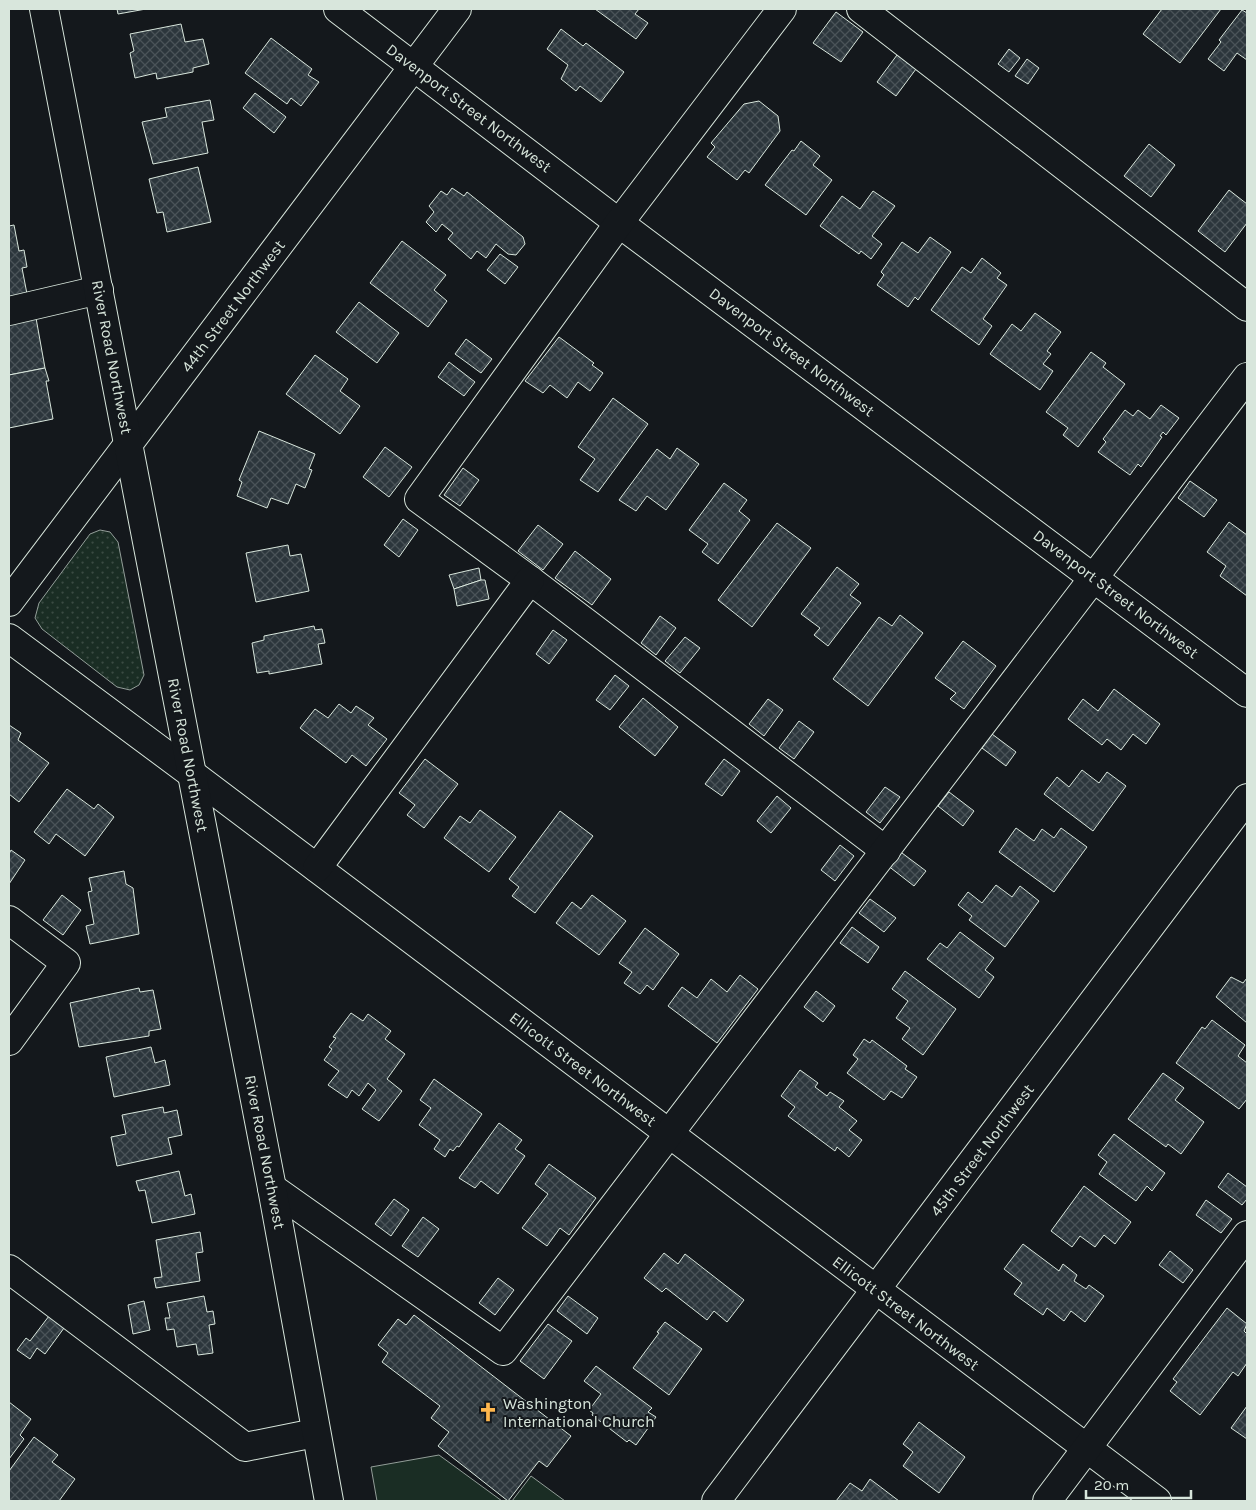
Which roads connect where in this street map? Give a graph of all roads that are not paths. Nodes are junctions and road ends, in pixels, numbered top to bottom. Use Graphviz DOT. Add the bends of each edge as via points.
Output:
graph roads {
  1 [pos="44,9"];
  2 [pos="338,9"];
  3 [pos="457,9"];
  4 [pos="782,9"];
  5 [pos="862,9"];
  6 [pos="414,66"];
  7 [pos="619,223"];
  8 [pos="99,290"];
  9 [pos="1247,307"];
  10 [pos="9,312"];
  11 [pos="1247,376"];
  12 [pos="128,444"];
  13 [pos="1093,577"];
  14 [pos="530,580"];
  15 [pos="9,602"];
  16 [pos="9,638"];
  17 [pos="1247,693"];
  18 [pos="192,774"];
  19 [pos="1247,798"];
  20 [pos="886,851"];
  21 [pos="317,868"];
  22 [pos="9,920"];
  23 [pos="9,1041"];
  24 [pos="669,1134"];
  25 [pos="272,1188"];
  26 [pos="1247,1235"];
  27 [pos="9,1269"];
  28 [pos="876,1290"];
  29 [pos="315,1433"];
  30 [pos="1087,1449"];
  31 [pos="329,1501"];
  32 [pos="716,1501"];
  33 [pos="1047,1501"];
  34 [pos="1157,1501"];
  1 -- 8 [label="street, River Road Northwest"];
  2 -- 6 [label="street, Davenport Street Northwest"];
  3 -- 6 [label="street, 44th Street Northwest"];
  4 -- 7 [label="street"];
  5 -- 9 [label="street"];
  6 -- 7 [label="street, Davenport Street Northwest"];
  6 -- 12 [label="street, 44th Street Northwest"];
  7 -- 13 [label="street, Davenport Street Northwest"];
  7 -- 14 [label="street" via="419,499"];
  8 -- 10 [label="street"];
  8 -- 12 [label="street, River Road Northwest"];
  11 -- 13 [label="street"];
  12 -- 15 [label="street, 44th Street Northwest"];
  12 -- 18 [label="street, River Road Northwest"];
  13 -- 17 [label="street, Davenport Street Northwest"];
  13 -- 20 [label="street"];
  14 -- 20 [label="street"];
  14 -- 21 [label="street"];
  16 -- 18 [label="street, Ellicott Street Northwest"];
  18 -- 21 [label="street, Ellicott Street Northwest"];
  18 -- 25 [label="street, River Road Northwest"];
  19 -- 28 [label="street, 45th Street Northwest"];
  20 -- 24 [label="street"];
  21 -- 24 [label="street, Ellicott Street Northwest"];
  22 -- 23 [label="street" via="66,963"];
  24 -- 25 [label="street" via="503,1351"];
  24 -- 28 [label="street, Ellicott Street Northwest"];
  25 -- 29 [label="street, River Road Northwest"];
  26 -- 30 [label="street"];
  27 -- 29 [label="street" via="244,1447"];
  28 -- 30 [label="street, Ellicott Street Northwest"];
  28 -- 32 [label="street, 45th Street Northwest"];
  29 -- 31 [label="street, River Road Northwest"];
  30 -- 33 [label="street"];
  30 -- 34 [label="street, Ellicott Street Northwest"];
}
